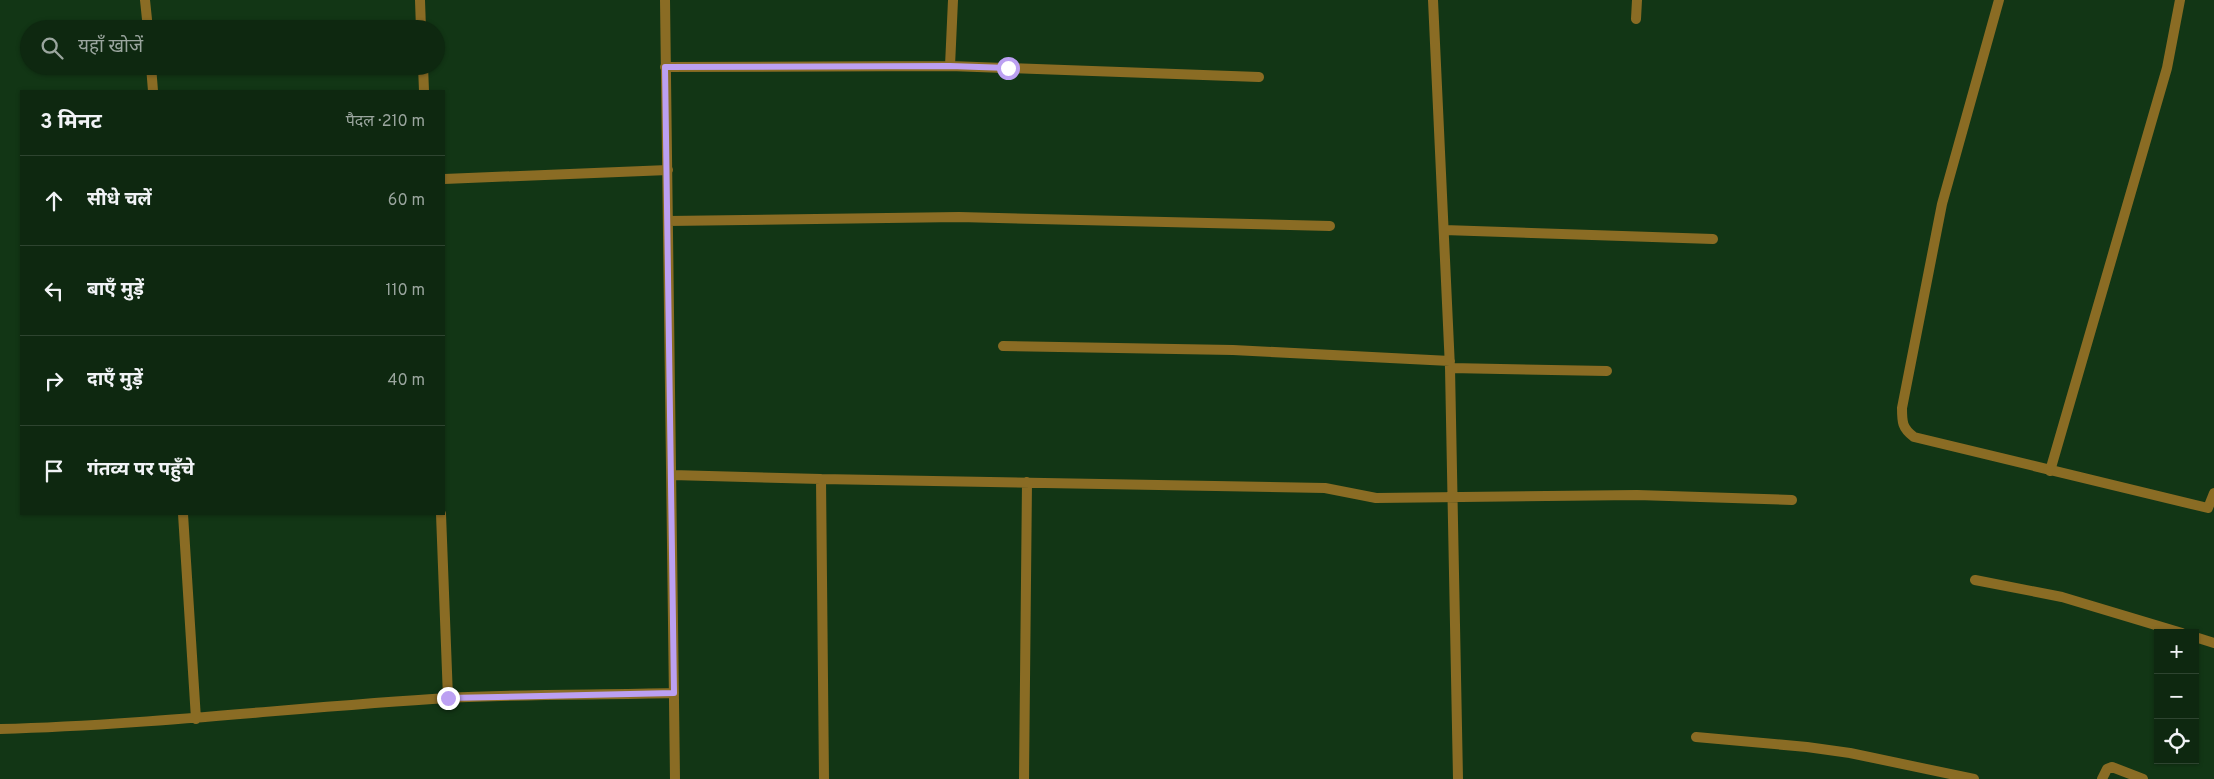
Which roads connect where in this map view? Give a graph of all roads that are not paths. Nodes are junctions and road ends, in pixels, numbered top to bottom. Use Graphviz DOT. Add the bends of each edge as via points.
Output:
graph roads {
  1 [pos="145,0"];
  2 [pos="420,0"];
  3 [pos="665,0"];
  4 [pos="953,0"];
  5 [pos="1433,0"];
  6 [pos="1637,0"];
  7 [pos="1999,0"];
  8 [pos="2180,0"];
  9 [pos="1636,19"];
  10 [pos="147,20"];
  11 [pos="421,20"];
  12 [pos="950,66"];
  13 [pos="665,67"];
  14 [pos="152,75"];
  15 [pos="423,75"];
  16 [pos="1260,77"];
  17 [pos="153,90"];
  18 [pos="424,90"];
  19 [pos="668,170"];
  20 [pos="445,179"];
  21 [pos="668,221"];
  22 [pos="1330,226"];
  23 [pos="1444,230"];
  24 [pos="1713,239"];
  25 [pos="1003,346"];
  26 [pos="1450,364"];
  27 [pos="1607,371"];
  28 [pos="2050,472"];
  29 [pos="672,475"];
  30 [pos="821,479"];
  31 [pos="1027,482"];
  32 [pos="2214,493"];
  33 [pos="1454,497"];
  34 [pos="1792,500"];
  35 [pos="183,515"];
  36 [pos="441,515"];
  37 [pos="1975,580"];
  38 [pos="2169,629"];
  39 [pos="2199,638"];
  40 [pos="2214,643"];
  41 [pos="674,693"];
  42 [pos="448,698"];
  43 [pos="196,719"];
  44 [pos="0,729"];
  45 [pos="1696,737"];
  46 [pos="675,779"];
  47 [pos="824,779"];
  48 [pos="1024,779"];
  49 [pos="1458,779"];
  50 [pos="1974,779"];
  51 [pos="2102,779"];
  52 [pos="2143,779"];
  1 -- 10 [label="street"];
  2 -- 11 [label="street"];
  3 -- 13 [label="street"];
  4 -- 12 [label="street"];
  5 -- 23 [label="street"];
  6 -- 9 [label="street"];
  7 -- 28 [label="street" via="1942,204 1902,408 1902,424 1914,437"];
  8 -- 28 [label="street" via="2166,68"];
  12 -- 13 [label="street"];
  12 -- 16 [label="street"];
  13 -- 19 [label="street"];
  14 -- 17 [label="street"];
  15 -- 18 [label="street"];
  19 -- 20 [label="street"];
  19 -- 21 [label="street"];
  21 -- 22 [label="street" via="960,217"];
  21 -- 29 [label="street"];
  23 -- 24 [label="street"];
  23 -- 26 [label="street"];
  25 -- 26 [label="street" via="1233,350"];
  26 -- 27 [label="street"];
  26 -- 33 [label="street"];
  28 -- 32 [label="street" via="2208,508"];
  29 -- 30 [label="street"];
  29 -- 41 [label="street"];
  30 -- 31 [label="street"];
  30 -- 47 [label="street"];
  31 -- 33 [label="street" via="1326,488 1365,497"];
  31 -- 48 [label="street"];
  33 -- 34 [label="street" via="1637,495"];
  33 -- 49 [label="street"];
  35 -- 43 [label="street"];
  36 -- 42 [label="street"];
  37 -- 38 [label="street" via="2062,597"];
  39 -- 40 [label="street"];
  41 -- 42 [label="street"];
  41 -- 46 [label="street"];
  42 -- 43 [label="street"];
  43 -- 44 [label="street"];
  45 -- 50 [label="street" via="1850,753"];
  51 -- 52 [label="street" via="2107,769 2112,767"];
}
